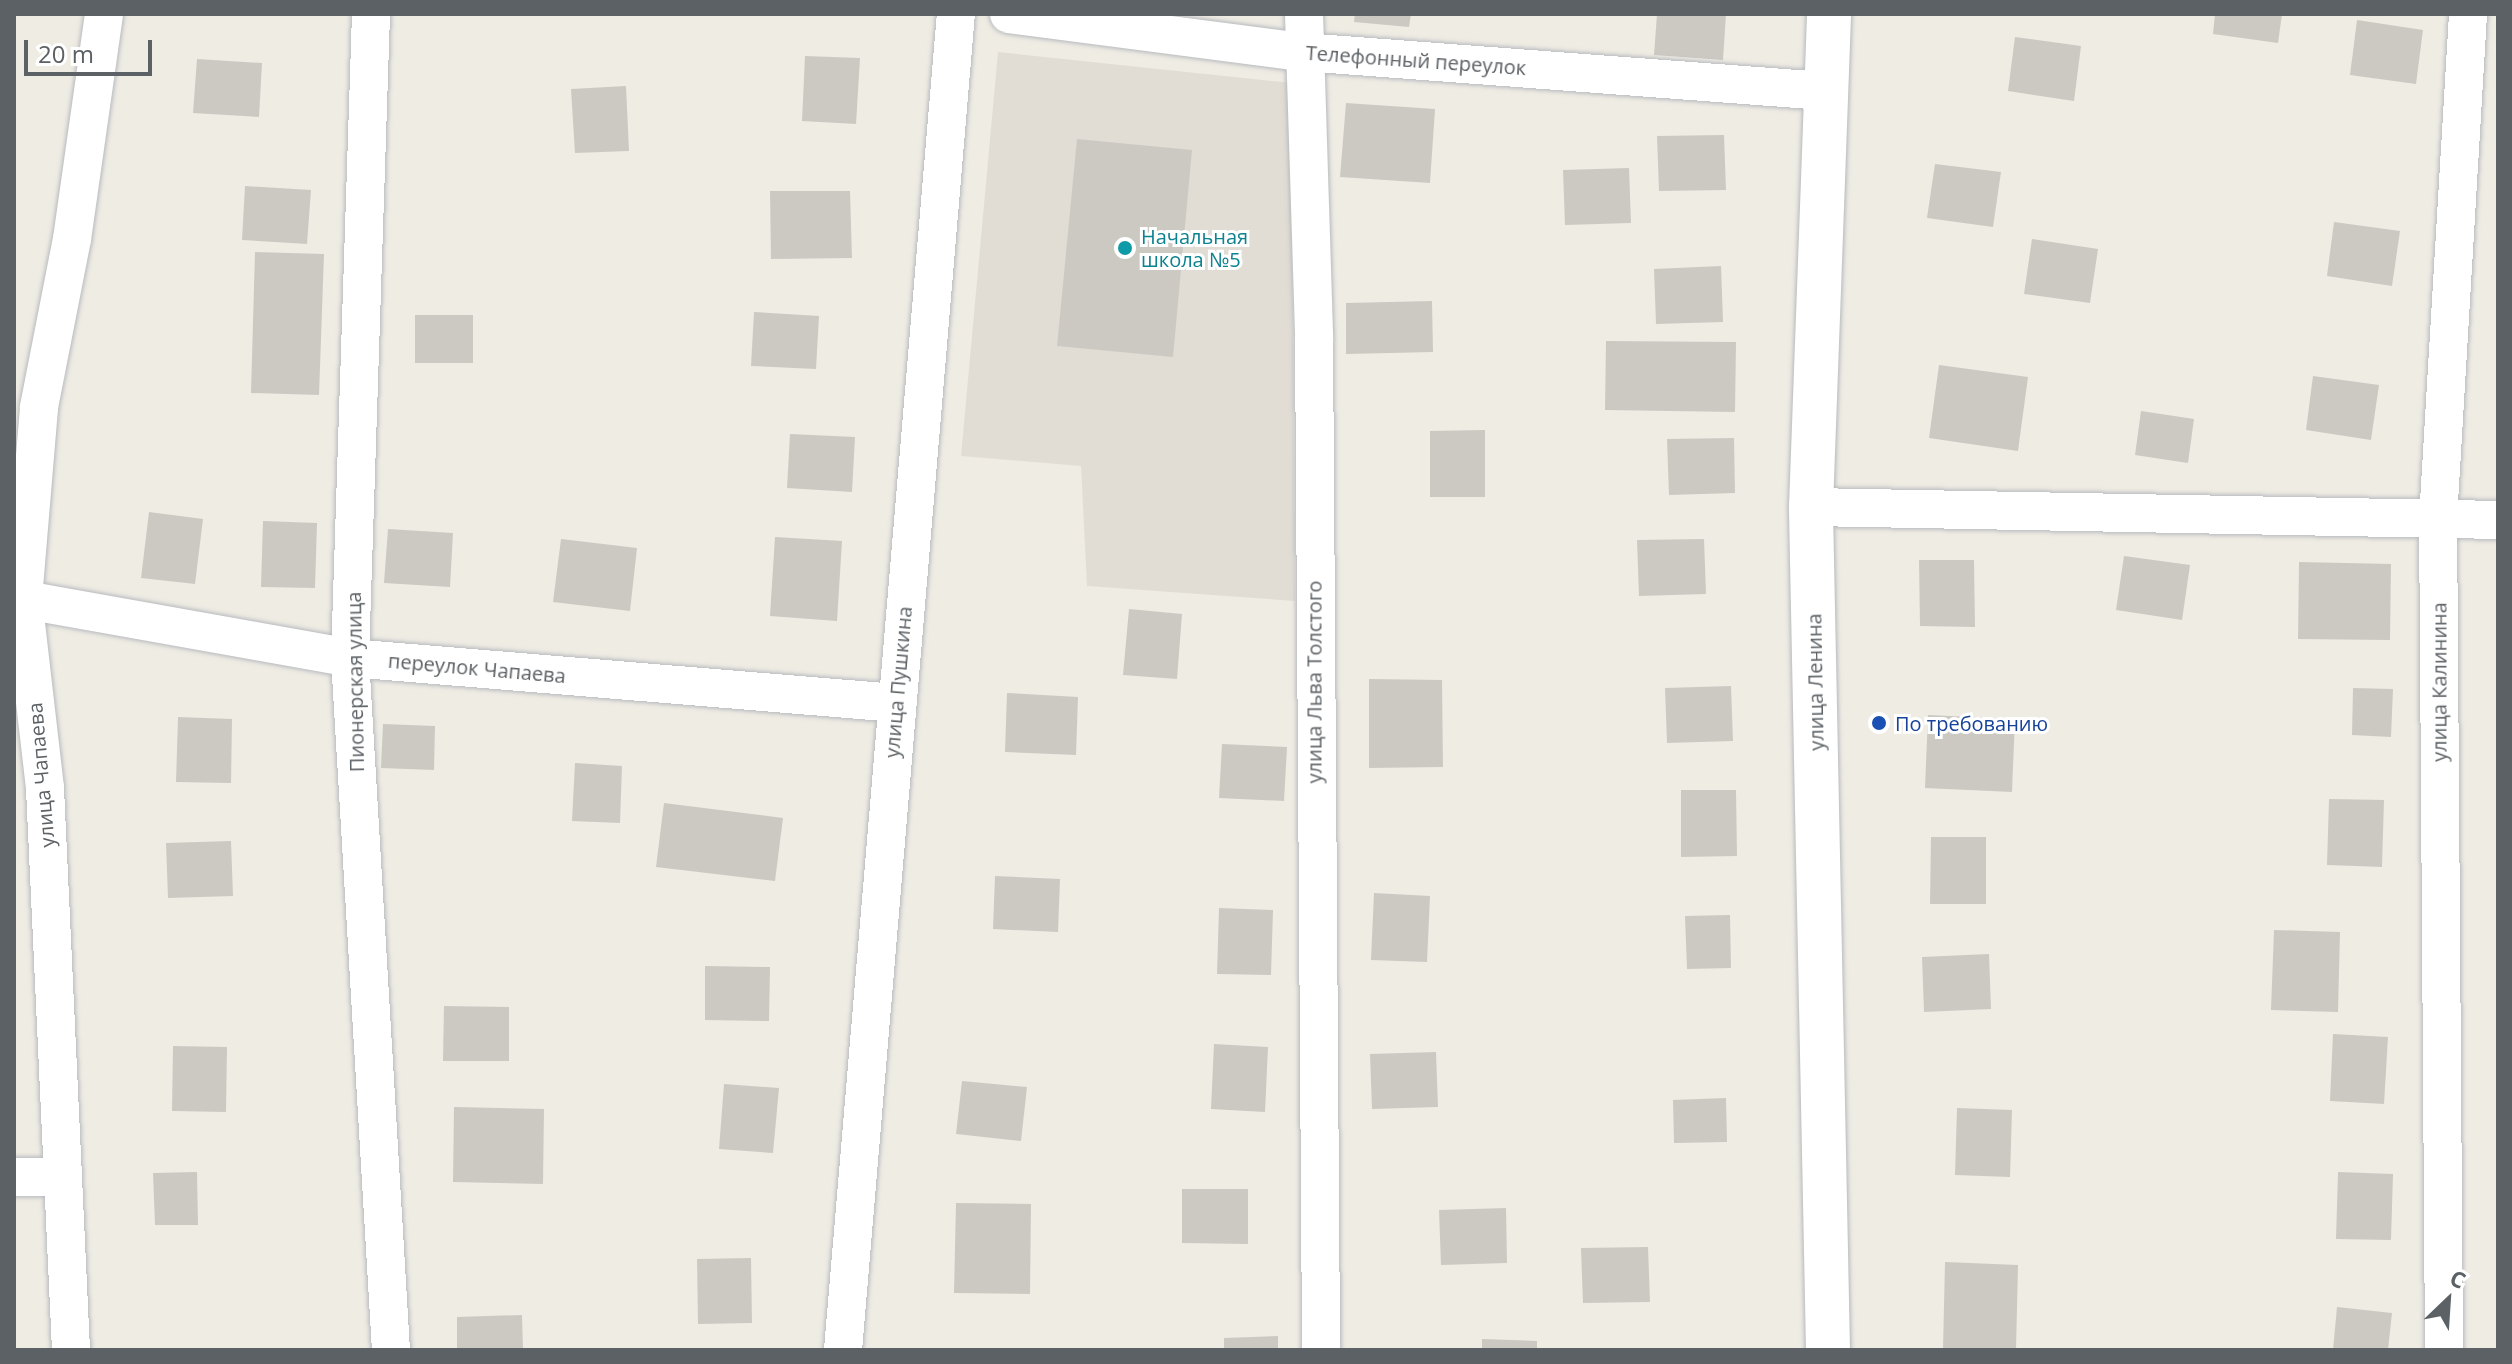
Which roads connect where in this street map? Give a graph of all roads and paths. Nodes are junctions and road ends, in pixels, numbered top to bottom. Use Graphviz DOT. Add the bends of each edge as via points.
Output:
graph roads {
  1 [pos="104,14"];
  2 [pos="371,14"];
  3 [pos="956,14"];
  4 [pos="1009,14"];
  5 [pos="1304,14"];
  6 [pos="1829,14"];
  7 [pos="2468,14"];
  8 [pos="1303,52"];
  9 [pos="1824,91"];
  10 [pos="1811,507"];
  11 [pos="2438,519"];
  12 [pos="2498,520"];
  13 [pos="18,598"];
  14 [pos="350,658"];
  15 [pos="896,703"];
  16 [pos="14,1177"];
  17 [pos="63,1177"];
  18 [pos="71,1350"];
  19 [pos="391,1350"];
  20 [pos="843,1350"];
  21 [pos="1321,1350"];
  22 [pos="1828,1350"];
  23 [pos="2444,1350"];
  1 -- 13 [label="street, улица Чапаева" via="72,239 39,407"];
  2 -- 14 [label="street, Пионерская улица"];
  3 -- 15 [label="street, улица Пушкина"];
  4 -- 8 [label="street, Телефонный переулок"];
  5 -- 8 [label="street, улица Льва Толстого"];
  6 -- 9 [label="street, улица Ленина"];
  7 -- 11 [label="street, улица Калинина"];
  8 -- 9 [label="street, Телефонный переулок"];
  8 -- 21 [label="street, улица Льва Толстого" via="1314,338"];
  9 -- 10 [label="street, улица Ленина"];
  10 -- 11 [label="street"];
  10 -- 22 [label="street, улица Ленина"];
  11 -- 12 [label="street"];
  11 -- 23 [label="street, улица Калинина"];
  13 -- 14 [label="street, переулок Чапаева"];
  13 -- 17 [label="street, улица Чапаева" via="45,788"];
  14 -- 15 [label="street, переулок Чапаева"];
  14 -- 19 [label="street, Пионерская улица"];
  15 -- 20 [label="street, улица Пушкина"];
  16 -- 17 [label="street"];
  17 -- 18 [label="street, улица Чапаева"];
}
